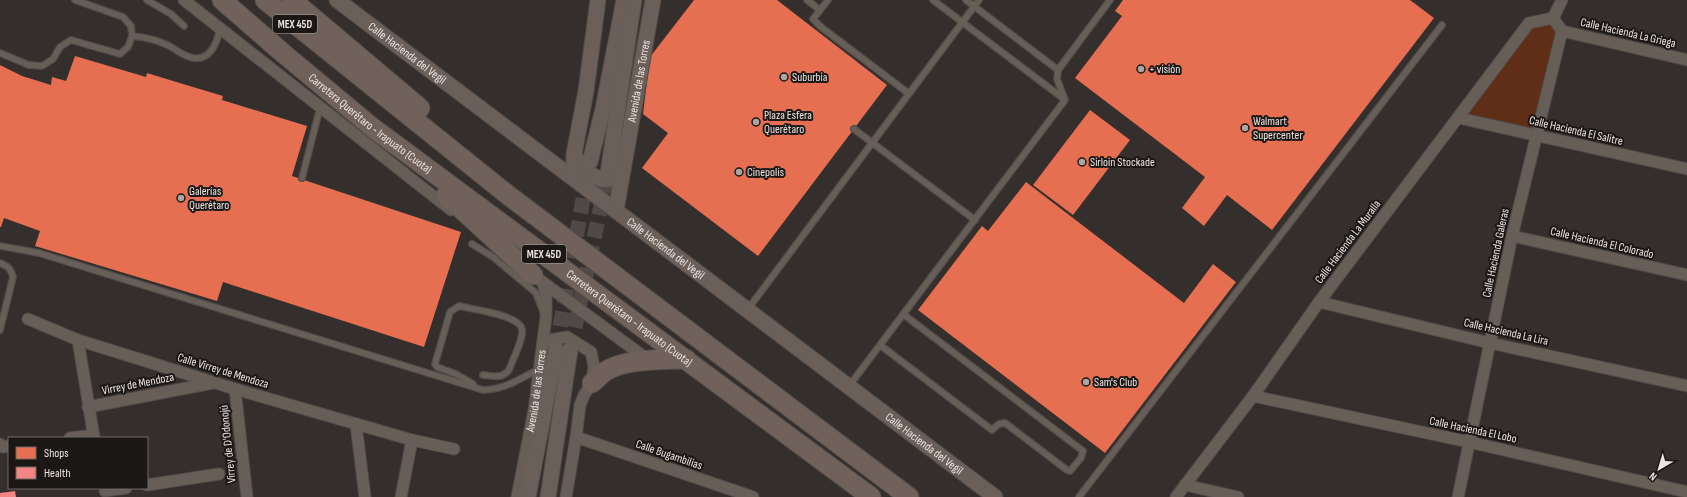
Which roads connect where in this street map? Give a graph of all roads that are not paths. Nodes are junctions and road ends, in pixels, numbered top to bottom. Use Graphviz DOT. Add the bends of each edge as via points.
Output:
graph roads {
  1 [pos="75,0"];
  2 [pos="147,0"];
  3 [pos="184,0"];
  4 [pos="265,0"];
  5 [pos="292,0"];
  6 [pos="337,0"];
  7 [pos="598,0"];
  8 [pos="604,0"];
  9 [pos="616,0"];
  10 [pos="624,0"];
  11 [pos="634,0"];
  12 [pos="638,0"];
  13 [pos="653,0"];
  14 [pos="807,0"];
  15 [pos="828,0"];
  16 [pos="933,0"];
  17 [pos="966,0"];
  18 [pos="979,0"];
  19 [pos="1110,0"];
  20 [pos="1562,0"];
  21 [pos="223,1"];
  22 [pos="974,6"];
  23 [pos="820,10"];
  24 [pos="1553,18"];
  25 [pos="962,22"];
  26 [pos="1442,25"];
  27 [pos="184,26"];
  28 [pos="630,26"];
  29 [pos="220,27"];
  30 [pos="1562,32"];
  31 [pos="132,36"];
  32 [pos="0,53"];
  33 [pos="613,53"];
  34 [pos="591,55"];
  35 [pos="1687,60"];
  36 [pos="1058,70"];
  37 [pos="908,93"];
  38 [pos="1064,100"];
  39 [pos="320,108"];
  40 [pos="1459,118"];
  41 [pos="373,128"];
  42 [pos="854,129"];
  43 [pos="1538,136"];
  44 [pos="871,143"];
  45 [pos="574,154"];
  46 [pos="590,162"];
  47 [pos="1687,169"];
  48 [pos="615,174"];
  49 [pos="302,178"];
  50 [pos="574,178"];
  51 [pos="508,195"];
  52 [pos="616,210"];
  53 [pos="975,220"];
  54 [pos="1512,236"];
  55 [pos="472,244"];
  56 [pos="0,246"];
  57 [pos="0,263"];
  58 [pos="1687,275"];
  59 [pos="538,279"];
  60 [pos="1319,302"];
  61 [pos="748,309"];
  62 [pos="903,314"];
  63 [pos="546,317"];
  64 [pos="28,319"];
  65 [pos="0,329"];
  66 [pos="78,340"];
  67 [pos="543,341"];
  68 [pos="1490,343"];
  69 [pos="880,345"];
  70 [pos="686,359"];
  71 [pos="647,360"];
  72 [pos="538,370"];
  73 [pos="484,375"];
  74 [pos="216,382"];
  75 [pos="592,383"];
  76 [pos="848,386"];
  77 [pos="1687,386"];
  78 [pos="235,389"];
  79 [pos="484,390"];
  80 [pos="1253,396"];
  81 [pos="88,407"];
  82 [pos="356,424"];
  83 [pos="94,436"];
  84 [pos="82,437"];
  85 [pos="576,437"];
  86 [pos="412,440"];
  87 [pos="1470,442"];
  88 [pos="454,449"];
  89 [pos="219,474"];
  90 [pos="148,485"];
  91 [pos="1185,485"];
  92 [pos="121,489"];
  93 [pos="105,492"];
  94 [pos="1687,492"];
  95 [pos="247,497"];
  96 [pos="365,497"];
  97 [pos="401,497"];
  98 [pos="517,497"];
  99 [pos="528,497"];
  100 [pos="548,497"];
  101 [pos="566,497"];
  102 [pos="753,497"];
  103 [pos="871,497"];
  104 [pos="909,497"];
  105 [pos="995,497"];
  106 [pos="1079,497"];
  107 [pos="1176,497"];
  108 [pos="1238,497"];
  109 [pos="1458,497"];
  1 -- 31 [label="lane" via="123,17 131,26"];
  2 -- 27 [label="lane" via="171,14"];
  3 -- 29 [label="street"];
  4 -- 51 [label="highway, Carretera Querétaro - Irapuato (Cuota) / MEX 45D"];
  5 -- 51 [label="highway" via="419,108"];
  6 -- 50 [label="street, Calle Hacienda del Vegil"];
  7 -- 34 [label="street"];
  8 -- 34 [label="street"];
  9 -- 33 [label="street" via="613,17"];
  10 -- 33 [label="street"];
  11 -- 28 [label="street, Avenida de las Torres"];
  12 -- 28 [label="street"];
  13 -- 48 [label="street, Avenida de las Torres"];
  14 -- 23 [label="lane"];
  15 -- 23 [label="lane"];
  16 -- 25 [label="lane"];
  17 -- 22 [label="lane"];
  18 -- 22 [label="lane"];
  19 -- 36 [label="lane"];
  20 -- 24 [label="street"];
  21 -- 41 [label="highway, Carretera Querétaro - Irapuato (Cuota) / MEX 45D"];
  22 -- 25 [label="lane"];
  22 -- 36 [label="lane"];
  23 -- 37 [label="lane" via="813,19 821,27"];
  24 -- 30 [label="street"];
  24 -- 40 [label="street, Calle Hacienda La Muralla" via="1529,23"];
  25 -- 37 [label="lane"];
  25 -- 38 [label="lane"];
  26 -- 106 [label="lane"];
  28 -- 48 [label="street, Avenida de las Torres"];
  29 -- 31 [label="lane" via="216,44 208,55 201,58 186,56 146,37"];
  29 -- 39 [label="street"];
  30 -- 35 [label="street, Calle Hacienda La Griega"];
  30 -- 43 [label="street, Calle Hacienda Galeras"];
  31 -- 32 [label="lane" via="128,47 120,54 71,40 60,47 53,59 42,66 29,65"];
  33 -- 46 [label="street"];
  34 -- 45 [label="street"];
  36 -- 38 [label="lane" via="1057,80"];
  37 -- 44 [label="lane"];
  38 -- 53 [label="lane"];
  39 -- 49 [label="lane"];
  39 -- 59 [label="street"];
  40 -- 43 [label="street, Calle Hacienda El Salitre"];
  40 -- 60 [label="street, Calle Hacienda La Muralla"];
  41 -- 59 [label="highway"];
  41 -- 70 [label="highway, Carretera Querétaro - Irapuato (Cuota) / MEX 45D"];
  42 -- 44 [label="lane"];
  43 -- 47 [label="street, Calle Hacienda El Salitre"];
  43 -- 54 [label="street, Calle Hacienda Galeras"];
  44 -- 53 [label="lane"];
  44 -- 61 [label="lane"];
  45 -- 48 [label="street" via="591,175 612,180"];
  45 -- 50 [label="street"];
  48 -- 52 [label="street, Avenida de las Torres"];
  50 -- 52 [label="street, Calle Hacienda del Vegil"];
  51 -- 104 [label="highway, Carretera Querétaro - Irapuato (Cuota) / MEX 45D"];
  52 -- 61 [label="street, Calle Hacienda del Vegil"];
  53 -- 62 [label="lane"];
  54 -- 58 [label="street, Calle Hacienda El Colorado"];
  54 -- 68 [label="street, Calle Hacienda Galeras"];
  55 -- 63 [label="lane" via="493,257 536,293"];
  56 -- 79 [label="lane" via="39,254"];
  57 -- 65 [label="lane" via="11,270 13,277"];
  59 -- 63 [label="street, Avenida de las Torres" via="546,297"];
  59 -- 71 [label="street"];
  60 -- 68 [label="street, Calle Hacienda La Lira"];
  60 -- 80 [label="street, Calle Hacienda La Muralla"];
  61 -- 76 [label="street, Calle Hacienda del Vegil"];
  62 -- 69 [label="lane"];
  62 -- 69 [label="lane" via="1083,451 1081,458 1070,471 1004,423 992,430"];
  63 -- 67 [label="street, Avenida de las Torres"];
  64 -- 66 [label="street, Calle Virrey de Mendoza"];
  66 -- 74 [label="street, Calle Virrey de Mendoza"];
  66 -- 81 [label="street"];
  67 -- 72 [label="street, Avenida de las Torres"];
  67 -- 75 [label="street" via="567,337 591,352 594,366"];
  68 -- 77 [label="street, Calle Hacienda La Lira"];
  68 -- 87 [label="street, Calle Hacienda Galeras"];
  69 -- 76 [label="lane"];
  70 -- 71 [label="highway"];
  70 -- 103 [label="highway, Carretera Querétaro - Irapuato (Cuota) / MEX 45D"];
  71 -- 75 [label="highway" via="608,370"];
  72 -- 79 [label="lane" via="512,384"];
  72 -- 98 [label="street, Avenida de las Torres" via="534,410"];
  73 -- 79 [label="lane" via="505,375 522,335 522,329 519,322 510,318 459,306 450,312 435,364"];
  74 -- 78 [label="street, Calle Virrey de Mendoza"];
  74 -- 81 [label="street, Virrey de Mendoza"];
  75 -- 85 [label="street" via="581,400"];
  76 -- 105 [label="street, Calle Hacienda del Vegil"];
  78 -- 82 [label="street, Calle Virrey de Mendoza"];
  78 -- 95 [label="street, Virrey de D'Odonojú"];
  80 -- 87 [label="street, Calle Hacienda El Lobo"];
  80 -- 91 [label="street, Calle Hacienda La Muralla"];
  81 -- 83 [label="street"];
  82 -- 86 [label="street, Calle Virrey de Mendoza"];
  82 -- 96 [label="street"];
  83 -- 84 [label="street"];
  85 -- 101 [label="street"];
  85 -- 102 [label="street, Calle Bugambilias"];
  86 -- 88 [label="street, Calle Virrey de Mendoza"];
  86 -- 97 [label="street"];
  87 -- 94 [label="street, Calle Hacienda El Lobo"];
  87 -- 109 [label="street, Calle Hacienda Galeras"];
  89 -- 90 [label="street"];
  91 -- 107 [label="street, Calle Hacienda La Muralla"];
  91 -- 108 [label="street"];
  92 -- 93 [label="street"];
  99 -- 100 [label="street, Avenida de las Torres" via="563,350"];
}
